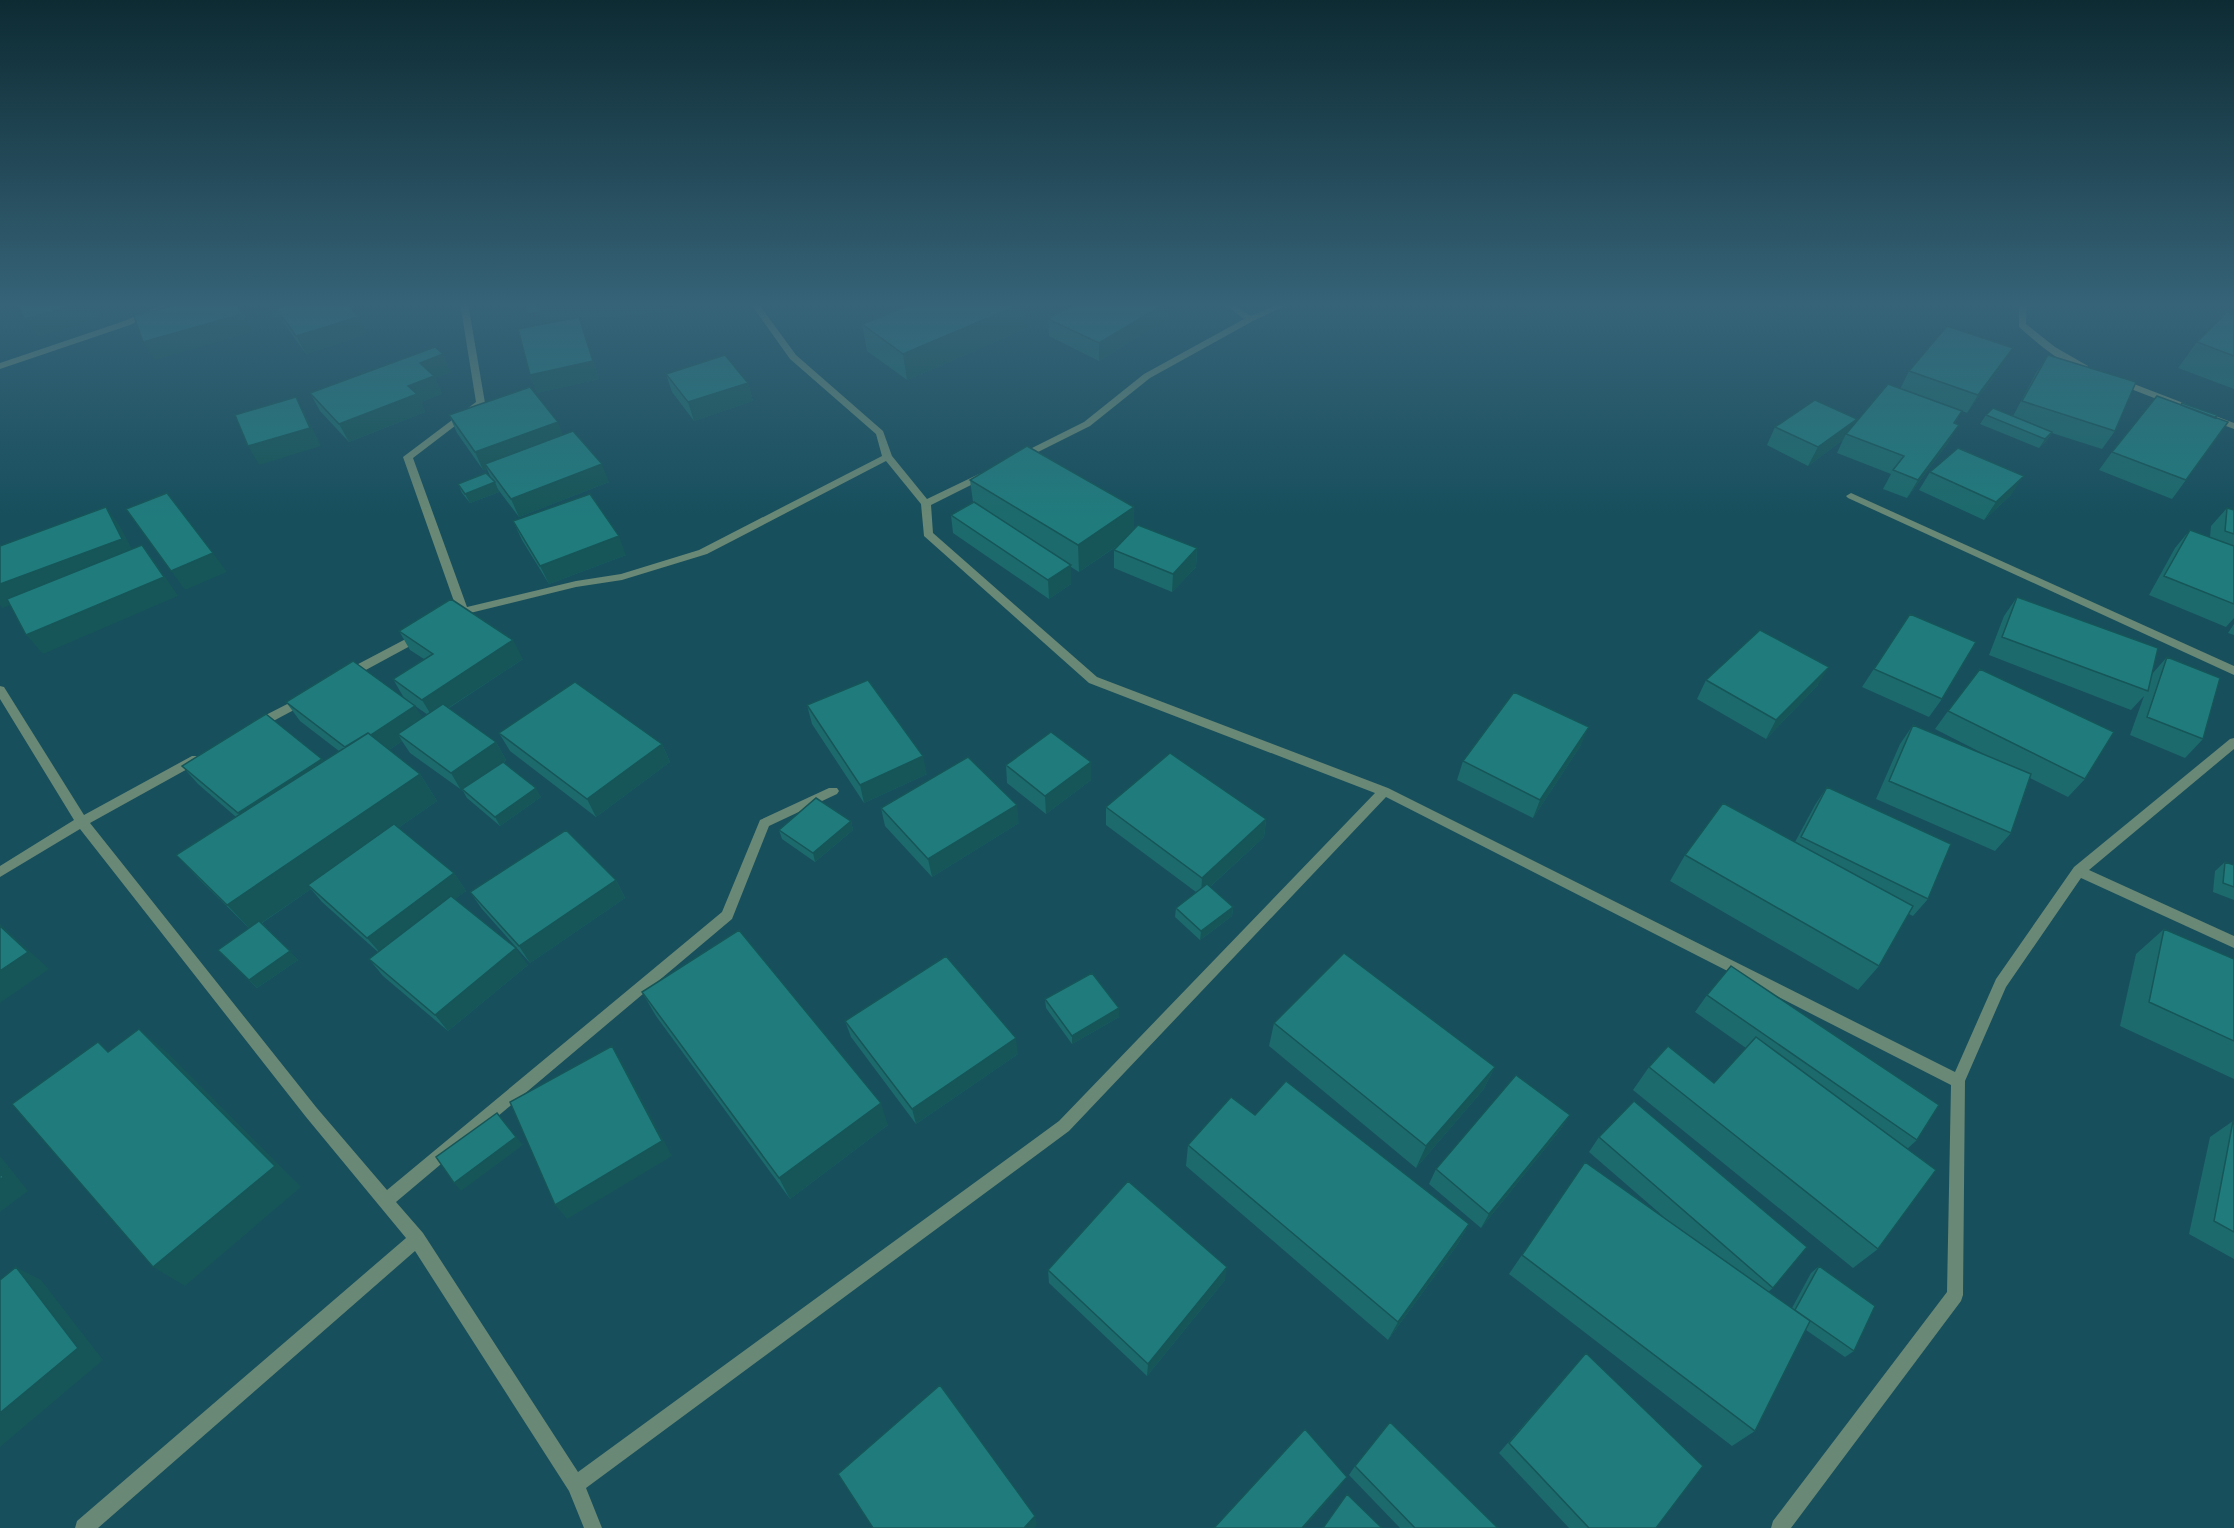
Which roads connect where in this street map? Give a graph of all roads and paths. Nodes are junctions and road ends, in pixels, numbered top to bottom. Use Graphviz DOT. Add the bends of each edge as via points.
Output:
graph roads {
  1 [pos="476,374"];
  2 [pos="813,374"];
  3 [pos="1150,374"];
  4 [pos="2115,380"];
  5 [pos="2191,409"];
  6 [pos="2202,413"];
  7 [pos="2234,426"];
  8 [pos="887,457"];
  9 [pos="1006,464"];
  10 [pos="996,469"];
  11 [pos="1851,496"];
  12 [pos="926,504"];
  13 [pos="463,611"];
  14 [pos="2234,671"];
  15 [pos="339,680"];
  16 [pos="0,690"];
  17 [pos="319,691"];
  18 [pos="247,731"];
  19 [pos="2234,742"];
  20 [pos="206,753"];
  21 [pos="833,791"];
  22 [pos="1384,791"];
  23 [pos="82,822"];
  24 [pos="2079,871"];
  25 [pos="0,872"];
  26 [pos="2234,942"];
  27 [pos="1958,1082"];
  28 [pos="386,1201"];
  29 [pos="417,1239"];
  30 [pos="576,1485"];
  31 [pos="84,1528"];
  32 [pos="593,1528"];
  33 [pos="1780,1528"];
  1 -- 13 [label="street" via="481,403 408,457"];
  2 -- 8 [label="street" via="880,433"];
  3 -- 9 [label="street" via="1087,424"];
  4 -- 5 [label="street"];
  6 -- 7 [label="street"];
  8 -- 12 [label="street"];
  8 -- 13 [label="street" via="703,552 622,577"];
  10 -- 12 [label="street"];
  11 -- 14 [label="street"];
  12 -- 22 [label="street" via="928,534 1093,680"];
  13 -- 15 [label="street"];
  16 -- 23 [label="street"];
  17 -- 18 [label="street"];
  19 -- 24 [label="street"];
  20 -- 23 [label="street"];
  21 -- 28 [label="street" via="764,823 727,915"];
  22 -- 27 [label="street"];
  22 -- 30 [label="street" via="1064,1126"];
  23 -- 25 [label="street"];
  23 -- 28 [label="street" via="310,1112"];
  24 -- 26 [label="street"];
  24 -- 27 [label="street" via="2001,982"];
  27 -- 33 [label="street" via="1955,1295"];
  28 -- 29 [label="street"];
  29 -- 30 [label="street"];
  29 -- 31 [label="street"];
  30 -- 32 [label="street"];
}
